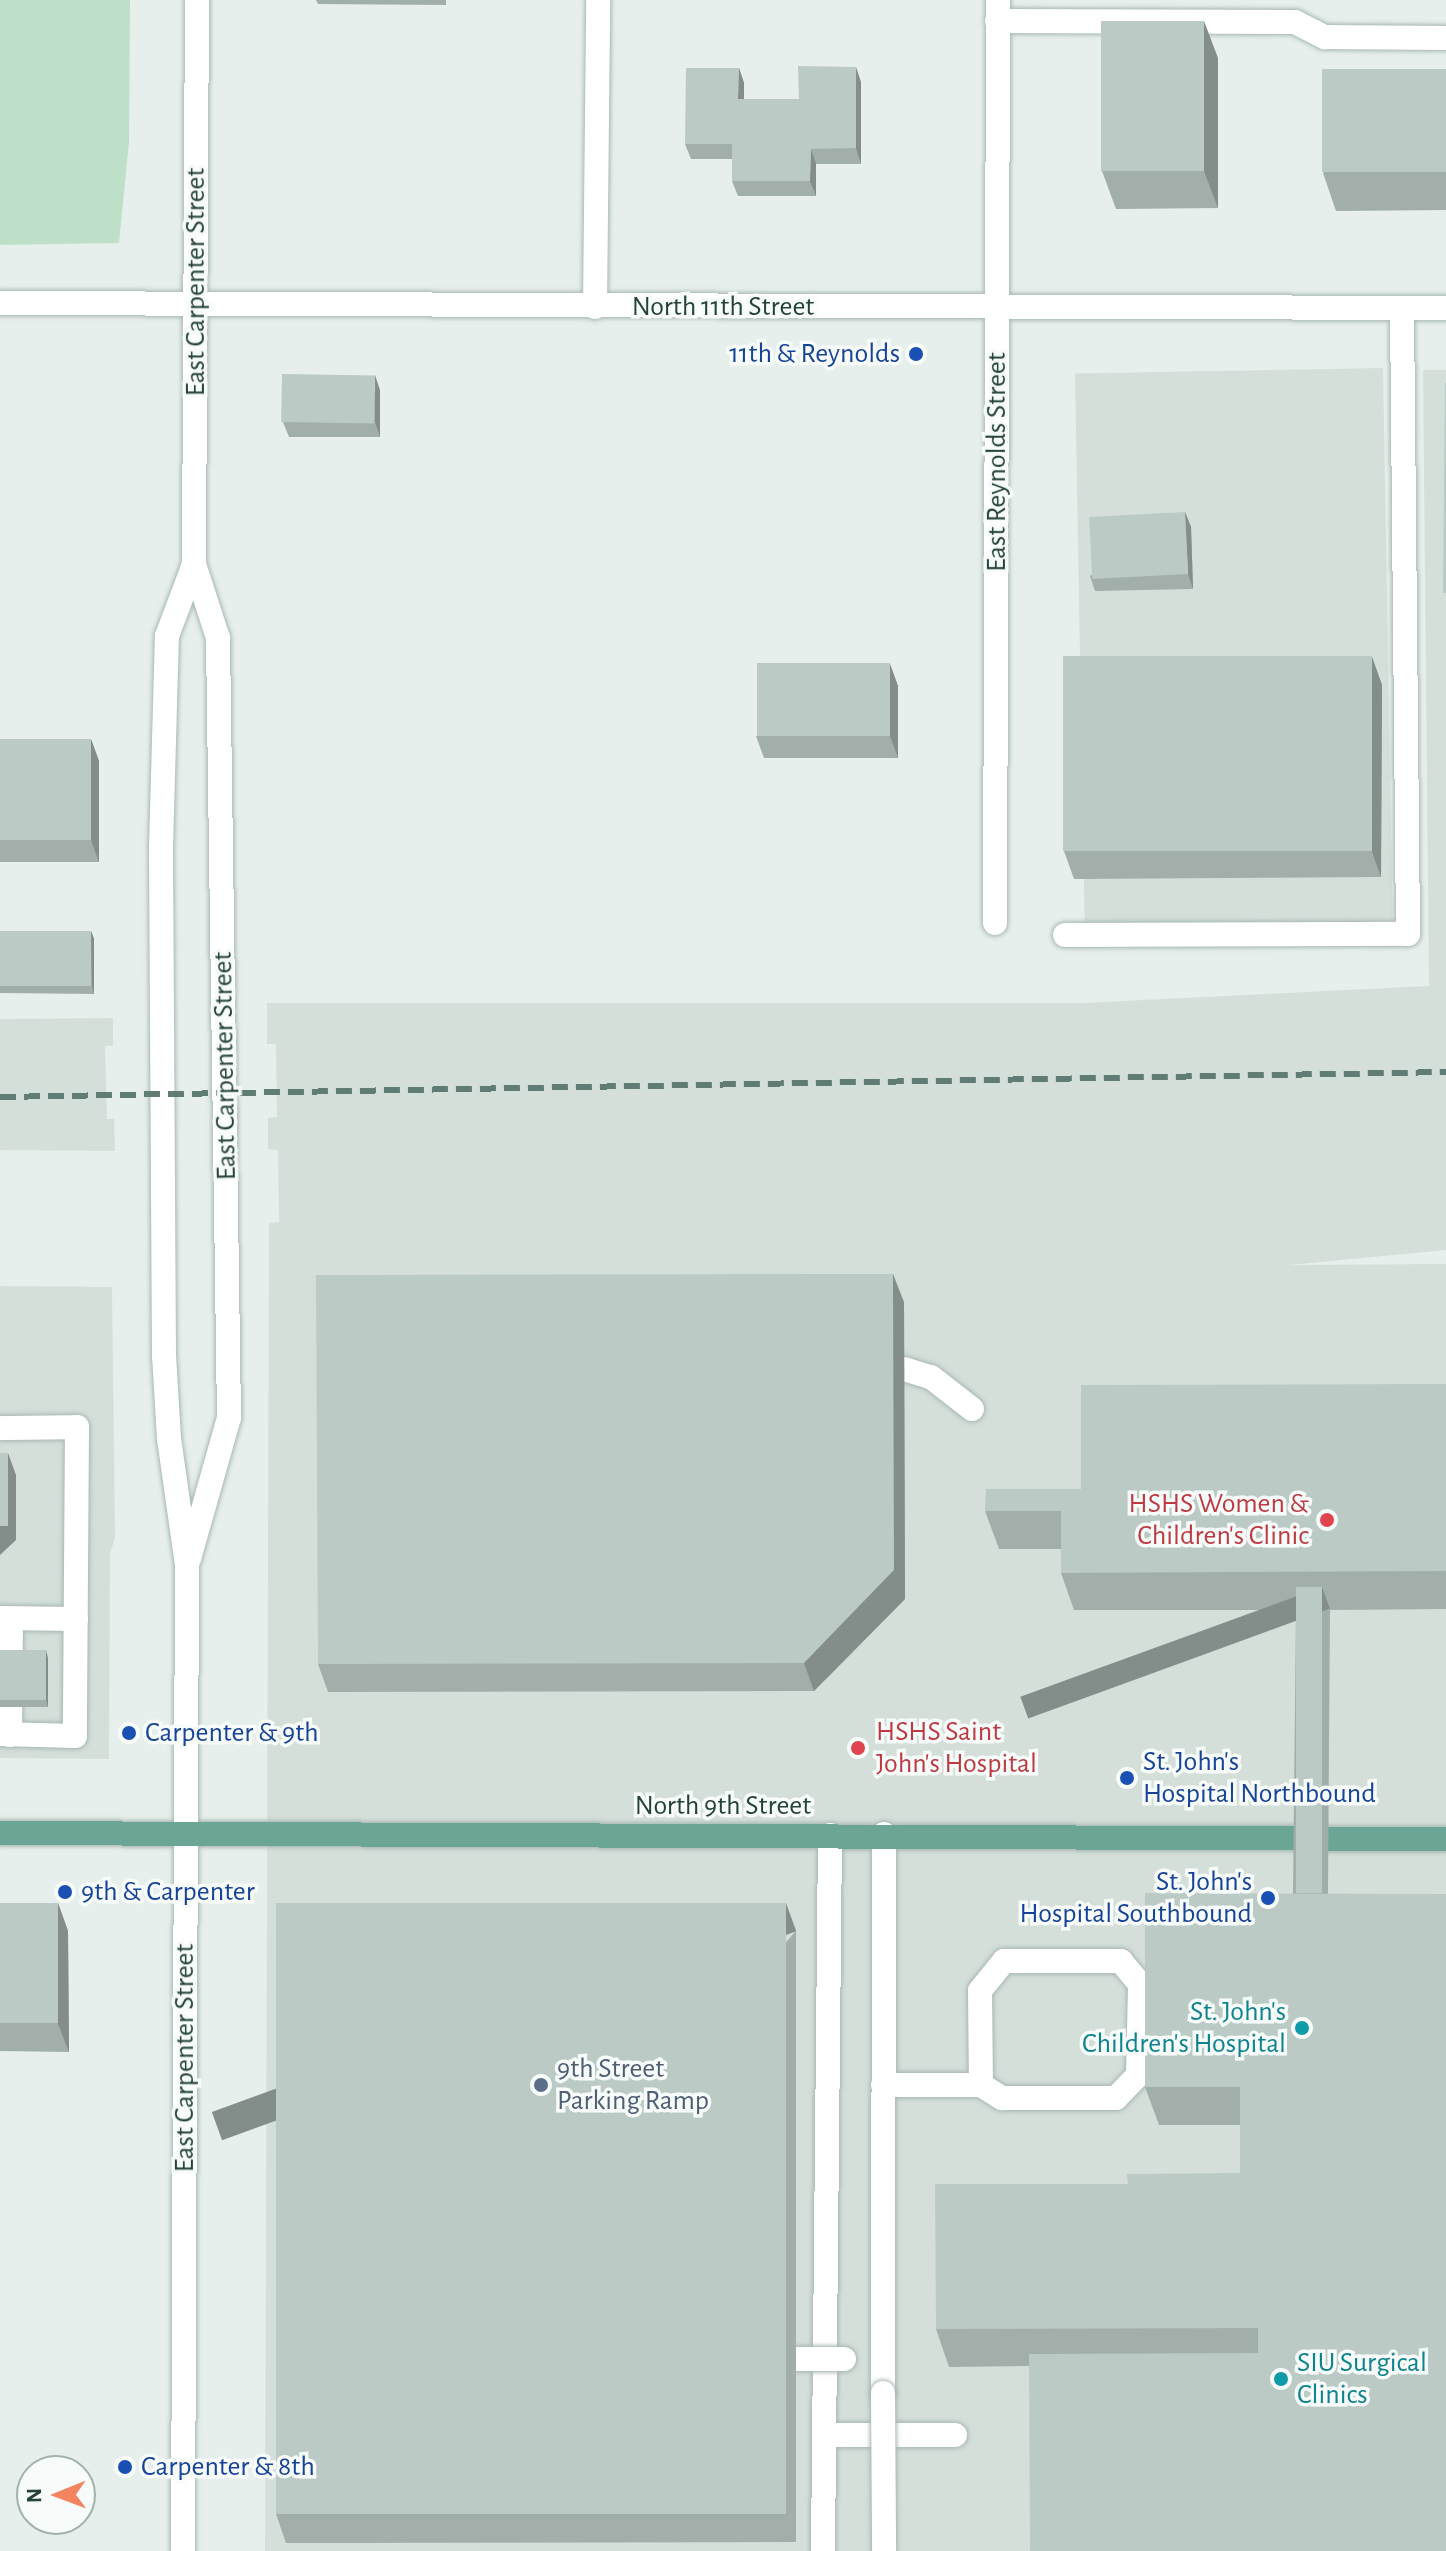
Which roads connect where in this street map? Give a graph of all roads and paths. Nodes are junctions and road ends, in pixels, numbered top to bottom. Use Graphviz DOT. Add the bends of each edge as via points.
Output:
graph roads {
  1 [pos="197,0"];
  2 [pos="598,0"];
  3 [pos="998,10"];
  4 [pos="1446,38"];
  5 [pos="0,303"];
  6 [pos="195,303"];
  7 [pos="998,306"];
  8 [pos="595,307"];
  9 [pos="1402,308"];
  10 [pos="1446,308"];
  11 [pos="194,564"];
  12 [pos="995,923"];
  13 [pos="1065,935"];
  14 [pos="904,1369"];
  15 [pos="972,1409"];
  16 [pos="0,1428"];
  17 [pos="187,1565"];
  18 [pos="5,1618"];
  19 [pos="76,1619"];
  20 [pos="5,1734"];
  21 [pos="0,1833"];
  22 [pos="884,1834"];
  23 [pos="186,1835"];
  24 [pos="830,1835"];
  25 [pos="1446,1839"];
  26 [pos="883,2085"];
  27 [pos="981,2085"];
  28 [pos="797,2359"];
  29 [pos="883,2360"];
  30 [pos="824,2435"];
  31 [pos="955,2435"];
  32 [pos="183,2551"];
  33 [pos="823,2551"];
  34 [pos="884,2551"];
  1 -- 6 [label="street, East Carpenter Street"];
  2 -- 8 [label="street"];
  3 -- 4 [label="street" via="1295,22 1325,37"];
  3 -- 7 [label="street, East Reynolds Street"];
  5 -- 6 [label="street, North 11th Street"];
  6 -- 8 [label="street, North 11th Street"];
  6 -- 11 [label="street, East Carpenter Street"];
  7 -- 8 [label="street, North 11th Street"];
  7 -- 9 [label="street, North 11th Street"];
  7 -- 12 [label="street, East Reynolds Street"];
  9 -- 10 [label="street, North 11th Street"];
  9 -- 13 [label="street" via="1408,934"];
  11 -- 17 [label="street, East Carpenter Street" via="167,636 161,848 164,1356 169,1439"];
  11 -- 17 [label="street, East Carpenter Street" via="218,638 229,1418"];
  14 -- 15 [label="street" via="931,1377"];
  16 -- 19 [label="street" via="77,1427"];
  17 -- 23 [label="street, East Carpenter Street"];
  18 -- 19 [label="street"];
  18 -- 20 [label="street"];
  19 -- 20 [label="street" via="75,1736"];
  21 -- 23 [label="main road, North 9th Street"];
  22 -- 24 [label="main road, North 9th Street"];
  22 -- 25 [label="main road, North 9th Street"];
  22 -- 26 [label="street"];
  23 -- 24 [label="main road, North 9th Street"];
  23 -- 32 [label="street, East Carpenter Street"];
  24 -- 30 [label="street"];
  26 -- 27 [label="street"];
  26 -- 29 [label="street"];
  27 -- 27 [label="street" via="1002,2098 1116,2098 1138,2075 1140,1984 1121,1961 1004,1961 980,1991"];
  28 -- 29 [label="street, bridge"];
  29 -- 34 [label="street, bridge"];
  30 -- 31 [label="street"];
  30 -- 33 [label="street"];
}
